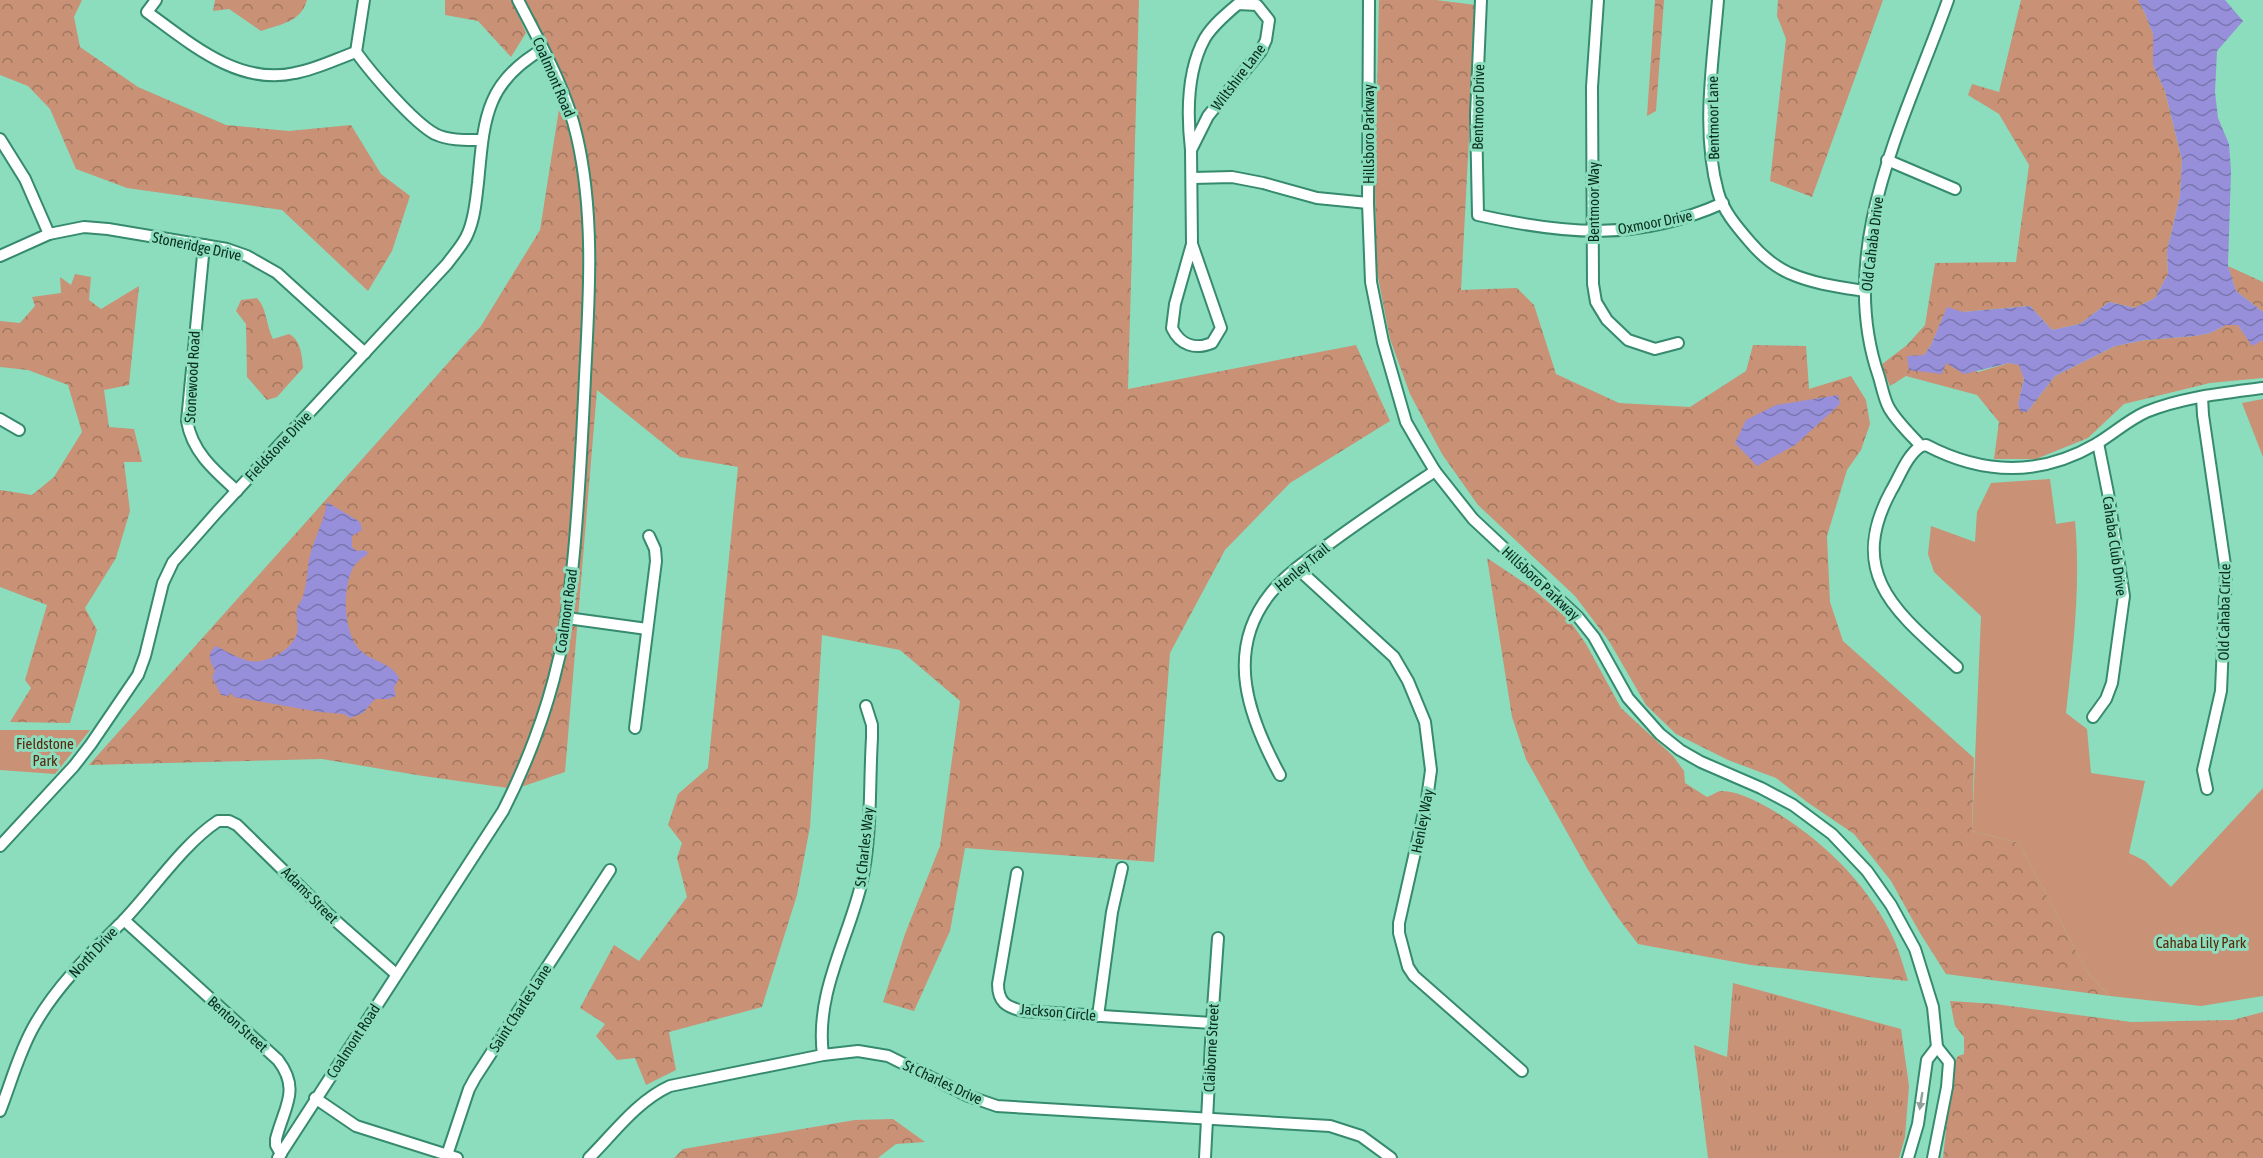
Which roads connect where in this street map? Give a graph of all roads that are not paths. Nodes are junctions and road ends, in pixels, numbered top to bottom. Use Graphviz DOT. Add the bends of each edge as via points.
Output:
graph roads {
  1 [pos="156,0"];
  2 [pos="364,0"];
  3 [pos="519,0"];
  4 [pos="1369,0"];
  5 [pos="1481,0"];
  6 [pos="1598,0"];
  7 [pos="1718,0"];
  8 [pos="1948,0"];
  9 [pos="543,49"];
  10 [pos="356,52"];
  11 [pos="0,139"];
  12 [pos="482,140"];
  13 [pos="1191,150"];
  14 [pos="1887,160"];
  15 [pos="1193,178"];
  16 [pos="1956,189"];
  17 [pos="1368,203"];
  18 [pos="1723,203"];
  19 [pos="1478,215"];
  20 [pos="1594,232"];
  21 [pos="49,234"];
  22 [pos="1192,244"];
  23 [pos="204,245"];
  24 [pos="0,256"];
  25 [pos="1865,291"];
  26 [pos="1678,343"];
  27 [pos="365,353"];
  28 [pos="2263,388"];
  29 [pos="2202,398"];
  30 [pos="0,419"];
  31 [pos="19,430"];
  32 [pos="2098,443"];
  33 [pos="1921,446"];
  34 [pos="1435,471"];
  35 [pos="237,491"];
  36 [pos="649,536"];
  37 [pos="1297,568"];
  38 [pos="567,618"];
  39 [pos="647,629"];
  40 [pos="1958,667"];
  41 [pos="866,706"];
  42 [pos="2093,717"];
  43 [pos="635,728"];
  44 [pos="1280,775"];
  45 [pos="2207,789"];
  46 [pos="222,820"];
  47 [pos="0,846"];
  48 [pos="1122,868"];
  49 [pos="610,870"];
  50 [pos="1017,873"];
  51 [pos="124,920"];
  52 [pos="1218,939"];
  53 [pos="396,974"];
  54 [pos="1098,1016"];
  55 [pos="1212,1023"];
  56 [pos="1937,1047"];
  57 [pos="823,1055"];
  58 [pos="1522,1071"];
  59 [pos="315,1098"];
  60 [pos="0,1111"];
  61 [pos="1207,1120"];
  62 [pos="279,1156"];
  63 [pos="452,1156"];
  64 [pos="589,1158"];
  65 [pos="1205,1158"];
  66 [pos="1391,1158"];
  67 [pos="1908,1158"];
  68 [pos="1933,1158"];
  1 -- 10 [label="street" via="147,12 220,62 248,72 293,74"];
  2 -- 10 [label="street"];
  3 -- 9 [label="street, Coalmont Road"];
  4 -- 17 [label="street, Hillsboro Parkway"];
  5 -- 19 [label="street, Bentmoor Drive" via="1476,115"];
  6 -- 20 [label="street, Bentmoor Way" via="1592,87"];
  7 -- 18 [label="street, Bentmoor Lane" via="1710,148"];
  8 -- 14 [label="street, Old Cahaba Drive"];
  9 -- 12 [label="street, Fieldstone Drive" via="524,60 494,96"];
  9 -- 38 [label="street, Coalmont Road" via="567,102 577,137 588,218 585,387"];
  10 -- 12 [label="street" via="423,126 455,140"];
  11 -- 21 [label="street"];
  12 -- 27 [label="street, Fieldstone Drive" via="475,208 468,234 447,264"];
  13 -- 13 [label="street, Wiltshire Lane" via="1192,77 1203,43 1238,4 1257,5 1269,20 1266,40 1208,116"];
  13 -- 15 [label="street, Wiltshire Lane"];
  14 -- 16 [label="street"];
  14 -- 25 [label="street, Old Cahaba Drive" via="1876,200"];
  15 -- 17 [label="street" via="1232,177 1317,198"];
  15 -- 22 [label="street, Wiltshire Lane" via="1192,244 1172,327 1181,341 1197,347 1212,342 1221,328"];
  17 -- 34 [label="street, Hillsboro Parkway" via="1371,282 1383,342 1406,422"];
  18 -- 20 [label="street, Oxmoor Drive" via="1693,216"];
  18 -- 25 [label="street, Bentmoor Lane" via="1737,228 1762,256 1788,273 1823,285"];
  19 -- 20 [label="street, Oxmoor Drive" via="1522,225"];
  20 -- 26 [label="street, Bentmoor Way" via="1593,284 1596,302 1607,320 1628,339 1655,349"];
  21 -- 23 [label="street, Stoneridge Drive" via="74,227 94,227"];
  21 -- 24 [label="street, Stoneridge Drive"];
  23 -- 27 [label="street, Stoneridge Drive" via="247,256 277,273"];
  23 -- 35 [label="street, Stonewood Road" via="187,421 202,457"];
  25 -- 33 [label="street, Old Cahaba Drive" via="1870,348 1888,407"];
  27 -- 35 [label="street, Fieldstone Drive"];
  28 -- 29 [label="street, Old Cahaba Drive"];
  29 -- 32 [label="street, Old Cahaba Drive" via="2146,412"];
  29 -- 45 [label="street, Old Cahaba Circle" via="2226,572 2221,691 2203,770"];
  30 -- 31 [label="street"];
  32 -- 33 [label="street, Old Cahaba Drive" via="2059,460 2007,470 1958,461"];
  32 -- 42 [label="street, Cahaba Club Drive" via="2124,596 2112,683"];
  33 -- 40 [label="street" via="1910,457 1884,505 1874,538 1874,559 1893,605"];
  34 -- 37 [label="street, Henley Trail"];
  34 -- 56 [label="street, Hillsboro Parkway" via="1481,528 1578,616 1628,698 1660,734 1701,762 1793,805 1832,834 1867,871 1895,911 1917,956 1933,1007"];
  35 -- 47 [label="street, Fieldstone Drive" via="169,569 138,675 74,766"];
  36 -- 39 [label="street" via="656,561"];
  37 -- 44 [label="street, Henley Trail" via="1263,604 1244,651 1254,718"];
  37 -- 58 [label="street, Henley Way" via="1394,657 1425,722 1430,780 1399,923 1408,967 1432,993"];
  38 -- 39 [label="street"];
  38 -- 53 [label="street, Coalmont Road" via="558,662 512,793"];
  39 -- 43 [label="street"];
  41 -- 57 [label="street, St Charles Way" via="872,738 865,863 830,979 823,1016"];
  46 -- 51 [label="street, North Drive" via="211,825"];
  46 -- 53 [label="street, Adams Street" via="237,825"];
  48 -- 54 [label="street"];
  49 -- 63 [label="street, Saint Charles Lane" via="475,1078"];
  50 -- 54 [label="street, Jackson Circle" via="998,984 1002,1002 1023,1011"];
  51 -- 60 [label="street, North Drive" via="76,969 34,1024"];
  51 -- 62 [label="street, Benton Street" via="284,1067 290,1087 276,1139"];
  52 -- 55 [label="street, Claiborne Street"];
  53 -- 59 [label="street, Coalmont Road"];
  54 -- 55 [label="street, Jackson Circle"];
  55 -- 61 [label="street, Claiborne Street"];
  56 -- 67 [label="street, Hillsboro Parkway, one-way" via="1927,1060 1918,1124"];
  56 -- 68 [label="street, Hillsboro Parkway" via="1948,1062"];
  57 -- 61 [label="street, St Charles Drive" via="858,1051 888,1056 968,1096 997,1106"];
  57 -- 64 [label="street, St Charles Drive" via="670,1086 638,1108"];
  59 -- 62 [label="street, Coalmont Road"];
  59 -- 63 [label="street" via="356,1126"];
  61 -- 65 [label="street, Claiborne Street"];
  61 -- 66 [label="street, St Charles Drive" via="1337,1128 1361,1136"];
}
